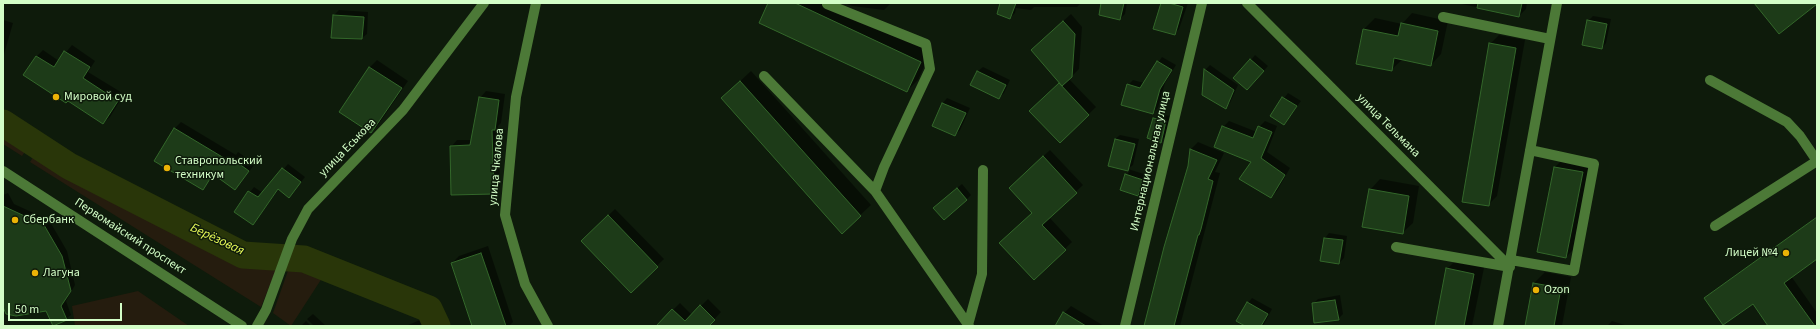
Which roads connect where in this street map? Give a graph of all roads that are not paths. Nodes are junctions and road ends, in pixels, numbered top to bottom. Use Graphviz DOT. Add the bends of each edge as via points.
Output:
graph roads {
  1 [pos="484,3"];
  2 [pos="536,3"];
  3 [pos="1202,3"];
  4 [pos="1247,3"];
  5 [pos="1557,3"];
  6 [pos="827,4"];
  7 [pos="1443,17"];
  8 [pos="1550,39"];
  9 [pos="764,76"];
  10 [pos="1710,80"];
  11 [pos="1530,150"];
  12 [pos="1817,161"];
  13 [pos="983,170"];
  14 [pos="3,171"];
  15 [pos="875,191"];
  16 [pos="1715,226"];
  17 [pos="1396,247"];
  18 [pos="1510,264"];
  19 [pos="968,325"];
  20 [pos="242,326"];
  21 [pos="257,326"];
  22 [pos="548,326"];
  23 [pos="1124,326"];
  24 [pos="1498,326"];
  1 -- 21 [label="street, улица Еськова" via="403,110 308,209 292,239 263,317"];
  2 -- 22 [label="street, улица Чкалова" via="516,97 505,215 525,284"];
  3 -- 23 [label="street, Интернациональная улица"];
  4 -- 18 [label="street, улица Тельмана"];
  5 -- 8 [label="street"];
  6 -- 15 [label="street" via="926,44 930,69"];
  7 -- 8 [label="street"];
  8 -- 11 [label="street"];
  9 -- 15 [label="street"];
  10 -- 12 [label="street" via="1787,122"];
  11 -- 18 [label="street"];
  11 -- 18 [label="street" via="1594,164 1574,271"];
  12 -- 16 [label="street"];
  13 -- 19 [label="street" via="982,274"];
  14 -- 20 [label="street, Первомайский проспект"];
  15 -- 19 [label="street"];
  17 -- 18 [label="street"];
  18 -- 24 [label="street"];
}
